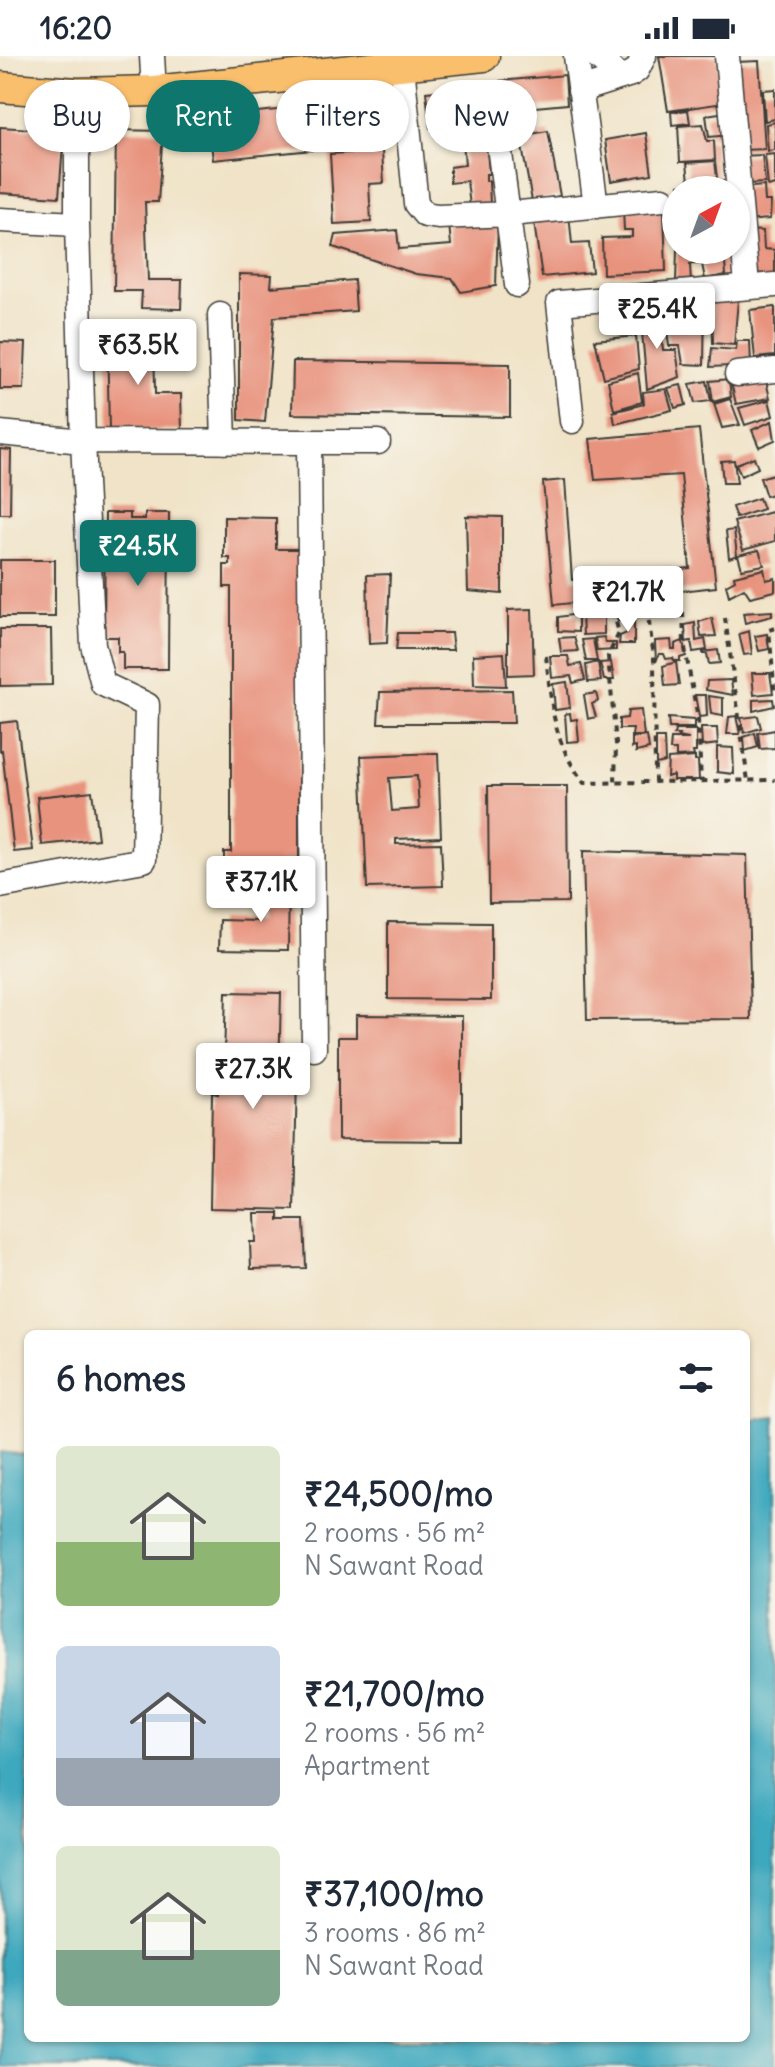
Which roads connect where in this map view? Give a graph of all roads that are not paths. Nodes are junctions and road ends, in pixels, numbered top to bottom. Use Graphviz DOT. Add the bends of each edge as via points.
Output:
graph roads {
  1 [pos="152,56"];
  2 [pos="484,56"];
  3 [pos="576,56"];
  4 [pos="596,56"];
  5 [pos="644,56"];
  6 [pos="727,56"];
  7 [pos="402,66"];
  8 [pos="621,77"];
  9 [pos="153,80"];
  10 [pos="260,80"];
  11 [pos="0,87"];
  12 [pos="24,89"];
  13 [pos="580,90"];
  14 [pos="77,152"];
  15 [pos="500,152"];
  16 [pos="662,199"];
  17 [pos="596,206"];
  18 [pos="510,214"];
  19 [pos="0,220"];
  20 [pos="77,224"];
  21 [pos="517,285"];
  22 [pos="747,285"];
  23 [pos="775,285"];
  24 [pos="220,315"];
  25 [pos="775,370"];
  26 [pos="737,374"];
  27 [pos="572,421"];
  28 [pos="0,433"];
  29 [pos="83,441"];
  30 [pos="224,442"];
  31 [pos="309,442"];
  32 [pos="378,442"];
  33 [pos="0,886"];
  34 [pos="314,1049"];
  1 -- 9 [label="street"];
  2 -- 7 [label="main road"];
  3 -- 13 [label="street"];
  4 -- 8 [label="street"];
  5 -- 8 [label="street" via="637,70"];
  6 -- 22 [label="street"];
  7 -- 10 [label="main road"];
  7 -- 18 [label="street" via="416,204 425,215 438,217"];
  8 -- 13 [label="street"];
  11 -- 12 [label="main road"];
  13 -- 17 [label="street"];
  14 -- 20 [label="street"];
  15 -- 18 [label="street"];
  16 -- 17 [label="street"];
  17 -- 18 [label="street"];
  18 -- 21 [label="street"];
  19 -- 20 [label="street"];
  20 -- 29 [label="street"];
  22 -- 23 [label="street"];
  22 -- 27 [label="street" via="559,303"];
  24 -- 30 [label="street"];
  25 -- 26 [label="street"];
  28 -- 29 [label="street"];
  29 -- 30 [label="street"];
  29 -- 33 [label="street" via="93,645 103,684 147,705 144,860"];
  30 -- 31 [label="street"];
  31 -- 32 [label="street"];
  31 -- 34 [label="street"];
}
